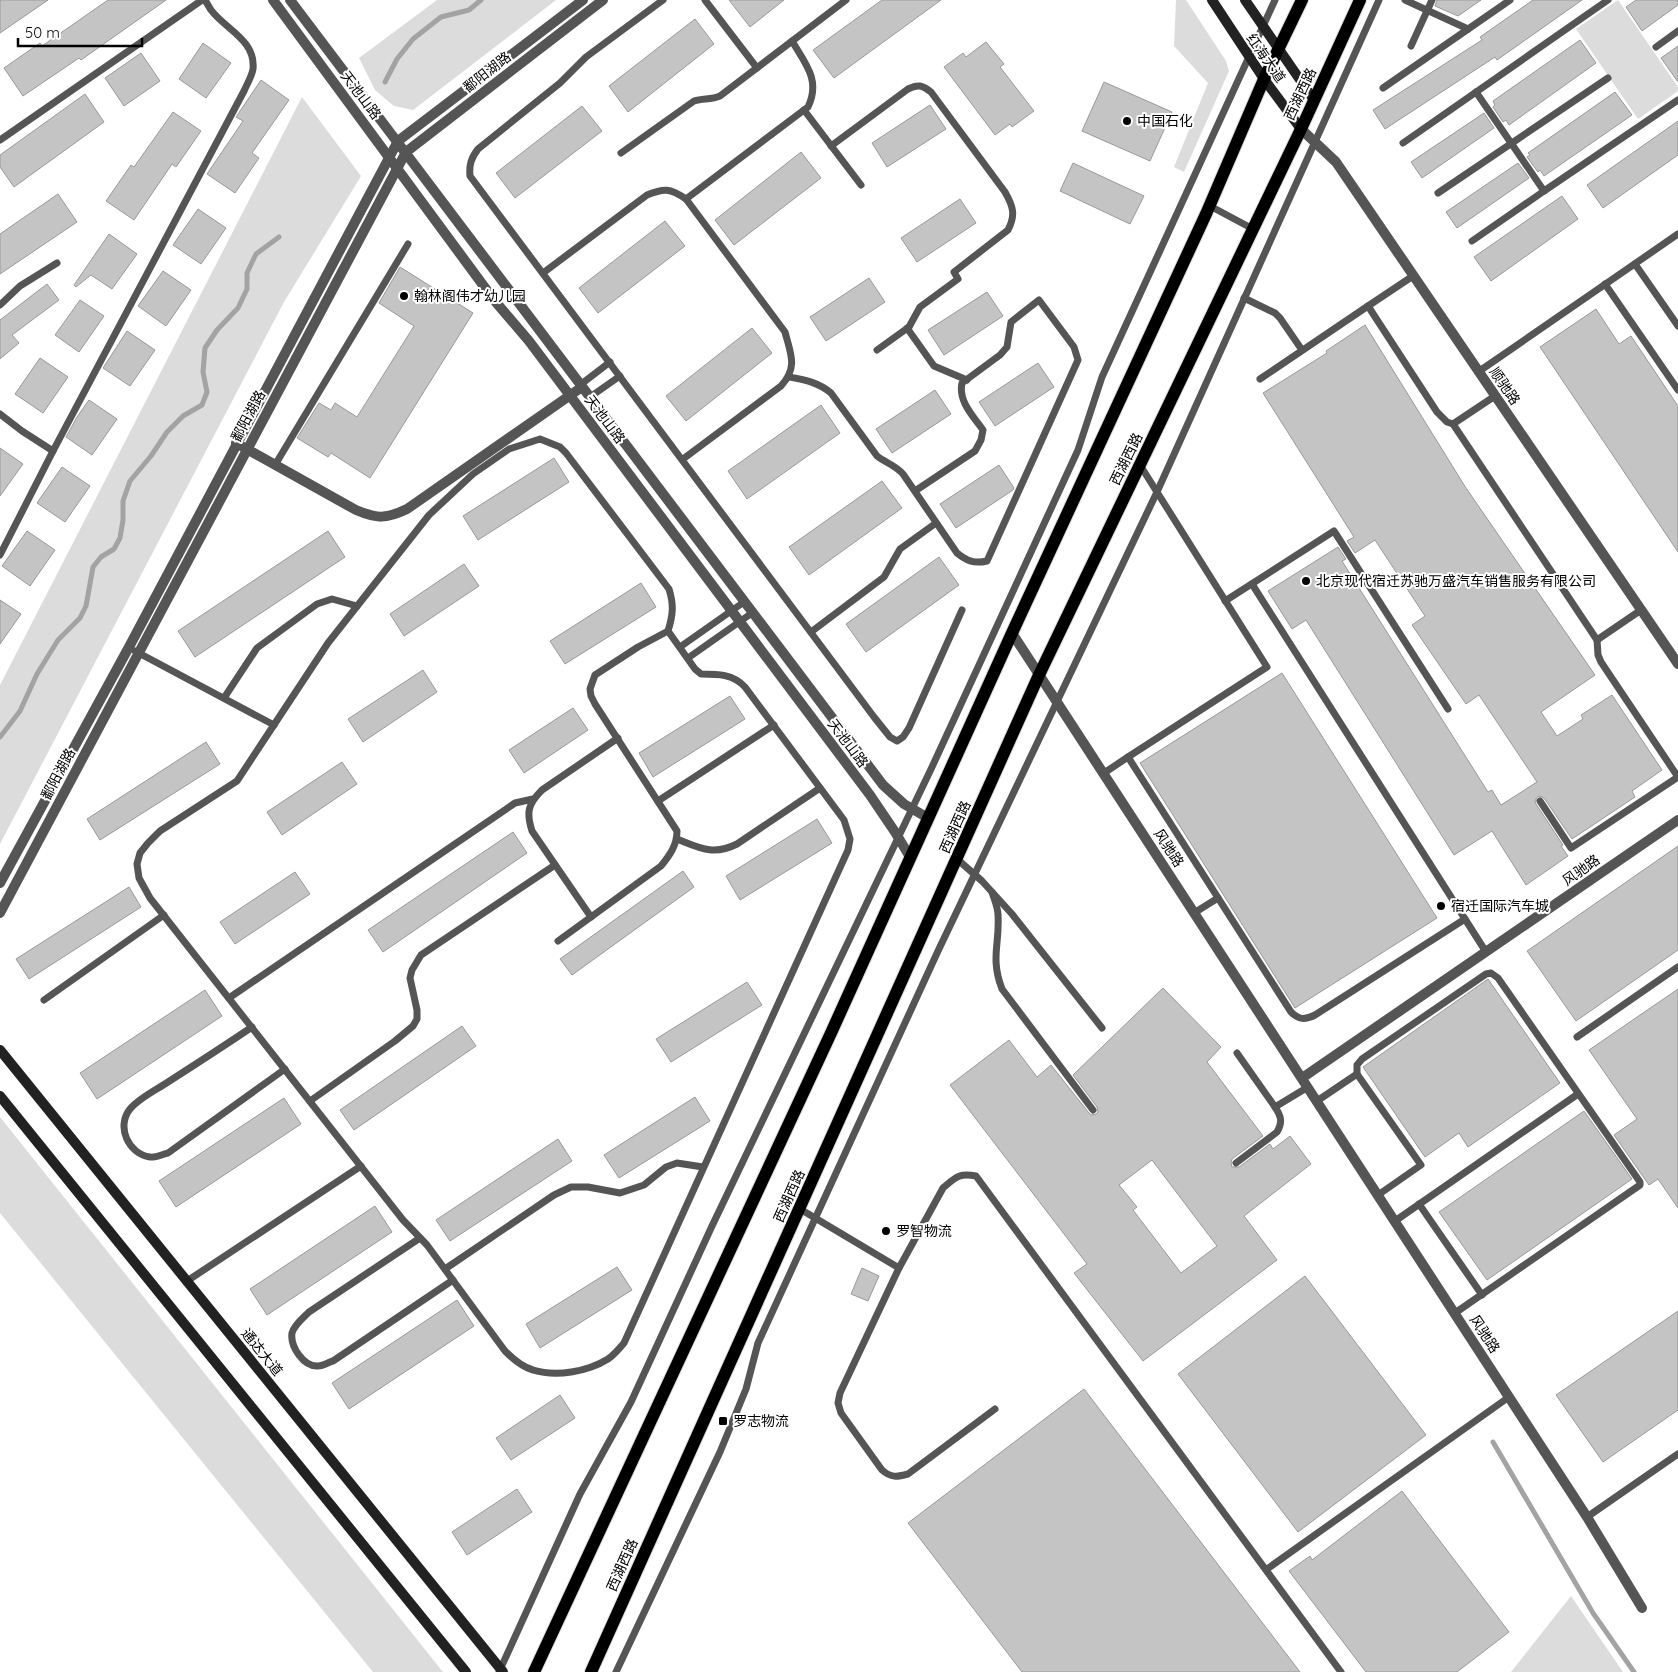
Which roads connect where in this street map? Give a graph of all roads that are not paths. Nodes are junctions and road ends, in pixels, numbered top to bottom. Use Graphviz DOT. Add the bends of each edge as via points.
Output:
graph roads {
  1 [pos="204,0"];
  2 [pos="273,0"];
  3 [pos="290,0"];
  4 [pos="583,0"];
  5 [pos="602,0"];
  6 [pos="663,0"];
  7 [pos="705,0"];
  8 [pos="846,0"];
  9 [pos="1212,0"];
  10 [pos="1245,0"];
  11 [pos="1276,0"];
  12 [pos="1302,0"];
  13 [pos="1360,0"];
  14 [pos="1379,0"];
  15 [pos="1405,0"];
  16 [pos="1432,0"];
  17 [pos="1510,0"];
  18 [pos="1604,1"];
  19 [pos="1427,10"];
  20 [pos="1263,27"];
  21 [pos="1468,29"];
  22 [pos="1678,31"];
  23 [pos="792,41"];
  24 [pos="1411,46"];
  25 [pos="1656,47"];
  26 [pos="1278,50"];
  27 [pos="1249,57"];
  28 [pos="757,68"];
  29 [pos="1608,78"];
  30 [pos="1264,79"];
  31 [pos="1383,88"];
  32 [pos="1476,92"];
  33 [pos="1314,100"];
  34 [pos="1678,100"];
  35 [pos="804,110"];
  36 [pos="1301,129"];
  37 [pos="0,140"];
  38 [pos="398,141"];
  39 [pos="1314,142"];
  40 [pos="1403,142"];
  41 [pos="1511,144"];
  42 [pos="831,146"];
  43 [pos="406,152"];
  44 [pos="621,153"];
  45 [pos="389,156"];
  46 [pos="397,167"];
  47 [pos="861,185"];
  48 [pos="1544,191"];
  49 [pos="1438,193"];
  50 [pos="686,199"];
  51 [pos="1210,206"];
  52 [pos="1253,229"];
  53 [pos="1678,234"];
  54 [pos="1472,242"];
  55 [pos="408,244"];
  56 [pos="57,263"];
  57 [pos="1635,264"];
  58 [pos="543,274"];
  59 [pos="1413,276"];
  60 [pos="1605,284"];
  61 [pos="1244,298"];
  62 [pos="0,305"];
  63 [pos="1368,306"];
  64 [pos="1678,326"];
  65 [pos="907,328"];
  66 [pos="877,350"];
  67 [pos="1302,350"];
  68 [pos="610,362"];
  69 [pos="1478,372"];
  70 [pos="620,376"];
  71 [pos="789,377"];
  72 [pos="1260,378"];
  73 [pos="967,380"];
  74 [pos="581,386"];
  75 [pos="1678,390"];
  76 [pos="570,396"];
  77 [pos="1495,396"];
  78 [pos="590,398"];
  79 [pos="0,414"];
  80 [pos="1453,424"];
  81 [pos="236,443"];
  82 [pos="246,449"];
  83 [pos="53,450"];
  84 [pos="683,459"];
  85 [pos="275,465"];
  86 [pos="1140,465"];
  87 [pos="915,491"];
  88 [pos="1156,492"];
  89 [pos="936,523"];
  90 [pos="0,556"];
  91 [pos="1252,584"];
  92 [pos="1225,601"];
  93 [pos="744,602"];
  94 [pos="357,606"];
  95 [pos="962,610"];
  96 [pos="1641,610"];
  97 [pos="731,611"];
  98 [pos="752,613"];
  99 [pos="740,622"];
  100 [pos="668,630"];
  101 [pos="811,632"];
  102 [pos="1012,634"];
  103 [pos="1596,640"];
  104 [pos="128,647"];
  105 [pos="680,648"];
  106 [pos="138,652"];
  107 [pos="688,658"];
  108 [pos="1678,664"];
  109 [pos="1039,675"];
  110 [pos="224,698"];
  111 [pos="1057,702"];
  112 [pos="1448,709"];
  113 [pos="274,725"];
  114 [pos="774,725"];
  115 [pos="618,738"];
  116 [pos="1128,757"];
  117 [pos="1104,773"];
  118 [pos="820,788"];
  119 [pos="533,799"];
  120 [pos="1540,801"];
  121 [pos="658,802"];
  122 [pos="912,809"];
  123 [pos="928,818"];
  124 [pos="1678,820"];
  125 [pos="898,837"];
  126 [pos="677,839"];
  127 [pos="910,857"];
  128 [pos="957,859"];
  129 [pos="555,865"];
  130 [pos="974,875"];
  131 [pos="0,884"];
  132 [pos="992,892"];
  133 [pos="1218,898"];
  134 [pos="0,913"];
  135 [pos="1194,913"];
  136 [pos="164,915"];
  137 [pos="591,917"];
  138 [pos="1465,919"];
  139 [pos="558,941"];
  140 [pos="1486,952"];
  141 [pos="1678,967"];
  142 [pos="229,998"];
  143 [pos="44,1000"];
  144 [pos="252,1027"];
  145 [pos="1102,1028"];
  146 [pos="1577,1037"];
  147 [pos="0,1050"];
  148 [pos="1237,1053"];
  149 [pos="284,1069"];
  150 [pos="1357,1074"];
  151 [pos="1305,1083"];
  152 [pos="1578,1094"];
  153 [pos="0,1096"];
  154 [pos="310,1101"];
  155 [pos="1317,1101"];
  156 [pos="1275,1107"];
  157 [pos="1093,1110"];
  158 [pos="1236,1163"];
  159 [pos="361,1166"];
  160 [pos="703,1168"];
  161 [pos="1378,1195"];
  162 [pos="1420,1204"];
  163 [pos="800,1209"];
  164 [pos="815,1218"];
  165 [pos="1395,1221"];
  166 [pos="420,1238"];
  167 [pos="899,1268"];
  168 [pos="444,1269"];
  169 [pos="453,1280"];
  170 [pos="187,1281"];
  171 [pos="1482,1295"];
  172 [pos="1455,1313"];
  173 [pos="1509,1397"];
  174 [pos="995,1408"];
  175 [pos="1678,1454"];
  176 [pos="1587,1516"];
  177 [pos="1267,1569"];
  178 [pos="1642,1608"];
  179 [pos="501,1671"];
  180 [pos="466,1672"];
  181 [pos="534,1672"];
  182 [pos="591,1672"];
  183 [pos="616,1672"];
  184 [pos="1341,1672"];
  1 -- 37 [label="lane"];
  1 -- 83 [label="lane" via="245,42 251,54 251,76"];
  2 -- 45 [label="street, 天池山路"];
  3 -- 38 [label="street, 天池山路"];
  4 -- 38 [label="street, 鄱阳湖路"];
  5 -- 43 [label="street, 鄱阳湖路"];
  6 -- 58 [label="lane" via="586,57 472,157 470,176"];
  7 -- 28 [label="lane"];
  8 -- 23 [label="lane"];
  9 -- 27 [label="main road, 红海大道"];
  10 -- 20 [label="main road, 红海大道"];
  11 -- 20 [label="lane"];
  12 -- 26 [label="main road, 西湖西路"];
  13 -- 33 [label="main road, 西湖西路"];
  14 -- 39 [label="lane"];
  15 -- 19 [label="lane"];
  16 -- 19 [label="lane"];
  17 -- 21 [label="lane"];
  18 -- 32 [label="lane"];
  19 -- 21 [label="lane"];
  19 -- 24 [label="lane"];
  20 -- 26 [label="main road, 红海大道"];
  20 -- 27 [label="lane"];
  21 -- 31 [label="lane"];
  22 -- 25 [label="lane"];
  23 -- 28 [label="lane"];
  23 -- 35 [label="lane" via="812,78 813,97"];
  26 -- 30 [label="main road, 西湖西路"];
  26 -- 33 [label="main road, 红海大道"];
  27 -- 30 [label="main road, 红海大道"];
  27 -- 122 [label="lane" via="1102,378 1078,450"];
  28 -- 44 [label="lane" via="720,96 694,101"];
  29 -- 41 [label="lane"];
  30 -- 36 [label="main road, 红海大道"];
  30 -- 51 [label="main road, 西湖西路"];
  32 -- 40 [label="lane"];
  32 -- 41 [label="lane"];
  33 -- 36 [label="main road, 西湖西路"];
  34 -- 48 [label="lane"];
  35 -- 42 [label="lane"];
  35 -- 50 [label="lane"];
  36 -- 39 [label="street, 顺驰路"];
  36 -- 52 [label="main road, 西湖西路"];
  38 -- 43 [label="street, 天池山路"];
  38 -- 45 [label="street, 鄱阳湖路"];
  39 -- 59 [label="street, 顺驰路" via="1336,162"];
  39 -- 61 [label="lane"];
  41 -- 48 [label="lane"];
  41 -- 49 [label="lane"];
  42 -- 47 [label="lane"];
  42 -- 65 [label="lane" via="918,84 931,92 1013,205 1013,222 1008,230 954,272 958,279 920,307"];
  43 -- 46 [label="street, 鄱阳湖路"];
  43 -- 74 [label="street, 天池山路"];
  45 -- 46 [label="street, 天池山路"];
  45 -- 81 [label="street, 鄱阳湖路"];
  46 -- 76 [label="street, 天池山路" via="494,300"];
  46 -- 82 [label="street, 鄱阳湖路"];
  48 -- 54 [label="lane"];
  50 -- 58 [label="lane" via="674,191 665,190 646,195"];
  50 -- 71 [label="lane" via="784,332 792,355"];
  51 -- 52 [label="lane"];
  51 -- 102 [label="main road, 西湖西路"];
  52 -- 86 [label="main road, 西湖西路"];
  53 -- 57 [label="lane"];
  55 -- 85 [label="lane"];
  56 -- 62 [label="lane" via="20,286"];
  57 -- 60 [label="lane"];
  57 -- 64 [label="lane"];
  58 -- 68 [label="lane"];
  59 -- 63 [label="lane"];
  59 -- 69 [label="street, 顺驰路"];
  60 -- 69 [label="lane"];
  60 -- 75 [label="lane"];
  61 -- 67 [label="lane" via="1275,313"];
  61 -- 88 [label="lane"];
  63 -- 67 [label="lane"];
  63 -- 80 [label="lane" via="1437,412"];
  65 -- 66 [label="lane"];
  65 -- 73 [label="lane" via="934,366"];
  67 -- 72 [label="lane"];
  68 -- 70 [label="lane"];
  68 -- 74 [label="lane"];
  69 -- 77 [label="street, 顺驰路"];
  70 -- 78 [label="lane"];
  70 -- 84 [label="lane"];
  71 -- 84 [label="lane"];
  71 -- 87 [label="lane" via="811,381 831,393 877,456 896,466"];
  73 -- 87 [label="lane" via="960,390 967,408 983,430 981,440 975,451"];
  73 -- 89 [label="lane" via="1000,355 1007,347 1011,322 1039,300 1074,347 1078,360 987,561 967,561 957,553"];
  74 -- 76 [label="street"];
  74 -- 78 [label="street, 天池山路"];
  76 -- 85 [label="street" via="407,510 382,518 356,510"];
  76 -- 97 [label="street, 天池山路"];
  77 -- 80 [label="lane"];
  77 -- 96 [label="street, 顺驰路"];
  78 -- 93 [label="street, 天池山路"];
  79 -- 83 [label="lane"];
  80 -- 103 [label="lane"];
  81 -- 82 [label="street"];
  81 -- 104 [label="street, 鄱阳湖路"];
  82 -- 85 [label="street"];
  82 -- 106 [label="street, 鄱阳湖路"];
  83 -- 90 [label="lane"];
  84 -- 101 [label="lane"];
  86 -- 88 [label="lane"];
  86 -- 109 [label="main road, 西湖西路"];
  87 -- 89 [label="lane"];
  88 -- 92 [label="lane"];
  88 -- 111 [label="lane"];
  89 -- 101 [label="lane" via="900,549 884,577"];
  91 -- 92 [label="lane"];
  91 -- 112 [label="lane" via="1334,531"];
  91 -- 138 [label="lane"];
  92 -- 116 [label="lane" via="1267,667"];
  93 -- 97 [label="lane"];
  93 -- 98 [label="street, 天池山路"];
  94 -- 100 [label="lane" via="429,515 473,474 508,449 540,439 566,453 669,589 673,615"];
  94 -- 110 [label="lane" via="332,599 317,604 257,648"];
  94 -- 113 [label="lane" via="328,643"];
  95 -- 101 [label="lane" via="909,728 897,741 890,737"];
  96 -- 103 [label="lane"];
  96 -- 108 [label="street, 顺驰路"];
  97 -- 99 [label="street, 天池山路"];
  97 -- 105 [label="lane"];
  98 -- 99 [label="lane"];
  98 -- 122 [label="street, 天池山路" via="883,785"];
  99 -- 107 [label="lane"];
  99 -- 125 [label="street, 天池山路"];
  100 -- 105 [label="lane"];
  100 -- 115 [label="lane" via="602,670 592,681 591,696"];
  102 -- 109 [label="street, 风驰路"];
  102 -- 123 [label="main road, 西湖西路"];
  103 -- 120 [label="lane" via="1601,662 1678,777 1571,848"];
  104 -- 106 [label="lane"];
  104 -- 131 [label="street, 鄱阳湖路"];
  105 -- 107 [label="lane"];
  106 -- 110 [label="lane"];
  106 -- 134 [label="street, 鄱阳湖路"];
  107 -- 114 [label="lane" via="701,674 722,674 740,681"];
  109 -- 111 [label="street, 风驰路"];
  109 -- 128 [label="main road, 西湖西路"];
  110 -- 113 [label="lane"];
  111 -- 117 [label="street, 风驰路"];
  111 -- 130 [label="lane"];
  113 -- 136 [label="lane" via="237,781 160,831 140,853 137,864 139,878"];
  114 -- 118 [label="lane"];
  114 -- 121 [label="lane"];
  115 -- 119 [label="lane"];
  115 -- 121 [label="lane"];
  116 -- 117 [label="lane"];
  116 -- 133 [label="lane"];
  117 -- 135 [label="street, 风驰路"];
  118 -- 126 [label="lane" via="725,850 705,849"];
  118 -- 160 [label="lane" via="844,820 850,839 848,850"];
  119 -- 129 [label="lane" via="528,820"];
  119 -- 142 [label="lane" via="514,803"];
  121 -- 126 [label="lane" via="677,830"];
  122 -- 123 [label="street, 天池山路"];
  122 -- 125 [label="lane"];
  123 -- 127 [label="main road, 西湖西路"];
  124 -- 140 [label="street, 风驰路"];
  125 -- 127 [label="street, 天池山路"];
  125 -- 179 [label="lane" via="631,1402 580,1494"];
  126 -- 137 [label="lane" via="662,866"];
  127 -- 181 [label="main road, 西湖西路"];
  128 -- 130 [label="lane"];
  128 -- 163 [label="main road, 西湖西路"];
  129 -- 137 [label="lane"];
  129 -- 154 [label="lane" via="421,955 410,978 417,1010 413,1026"];
  130 -- 132 [label="lane"];
  130 -- 164 [label="lane"];
  132 -- 145 [label="lane"];
  132 -- 157 [label="lane" via="998,914 996,968 1002,989"];
  133 -- 135 [label="lane"];
  133 -- 138 [label="lane" via="1290,1012 1302,1019 1315,1015"];
  135 -- 151 [label="street, 风驰路"];
  136 -- 142 [label="lane"];
  136 -- 143 [label="lane"];
  137 -- 139 [label="lane"];
  138 -- 140 [label="lane"];
  140 -- 151 [label="street, 风驰路"];
  141 -- 146 [label="lane"];
  142 -- 144 [label="lane"];
  144 -- 149 [label="lane"];
  144 -- 149 [label="lane" via="130,1109 123,1121 124,1134 132,1147 151,1157 168,1153"];
  147 -- 170 [label="main road, 通达大道"];
  148 -- 156 [label="lane"];
  149 -- 154 [label="lane"];
  150 -- 152 [label="lane" via="1357,1065 1362,1059 1491,973 1498,978"];
  150 -- 155 [label="lane"];
  150 -- 161 [label="lane" via="1421,1165"];
  151 -- 155 [label="street, 风驰路"];
  151 -- 156 [label="lane"];
  152 -- 162 [label="lane"];
  152 -- 171 [label="lane" via="1638,1178 1640,1186"];
  153 -- 180 [label="main road"];
  154 -- 159 [label="lane"];
  155 -- 161 [label="street, 风驰路"];
  156 -- 158 [label="lane" via="1281,1121 1277,1132"];
  159 -- 166 [label="lane"];
  159 -- 170 [label="lane"];
  160 -- 168 [label="lane" via="677,1163 666,1167 644,1185 620,1192 571,1187 554,1195"];
  160 -- 169 [label="lane" via="624,1343 607,1360 590,1368 549,1373 532,1370 514,1360"];
  161 -- 165 [label="street, 风驰路"];
  162 -- 165 [label="lane"];
  162 -- 171 [label="lane"];
  163 -- 164 [label="lane"];
  163 -- 182 [label="main road, 西湖西路"];
  164 -- 167 [label="lane"];
  164 -- 183 [label="lane" via="758,1343 746,1389 720,1452"];
  165 -- 172 [label="street, 风驰路"];
  166 -- 168 [label="lane"];
  166 -- 169 [label="lane" via="309,1312 298,1322 292,1334 294,1349 306,1362 318,1366 333,1361"];
  167 -- 174 [label="lane" via="840,1393 838,1404 848,1422 882,1470 889,1476 898,1477 908,1474"];
  167 -- 177 [label="lane" via="943,1188 964,1174 976,1176"];
  168 -- 169 [label="lane"];
  170 -- 179 [label="main road, 通达大道"];
  171 -- 172 [label="lane"];
  172 -- 173 [label="street, 风驰路"];
  173 -- 176 [label="street, 风驰路"];
  173 -- 177 [label="lane"];
  175 -- 176 [label="lane"];
  176 -- 178 [label="street, 风驰路"];
  177 -- 184 [label="lane"];
}
